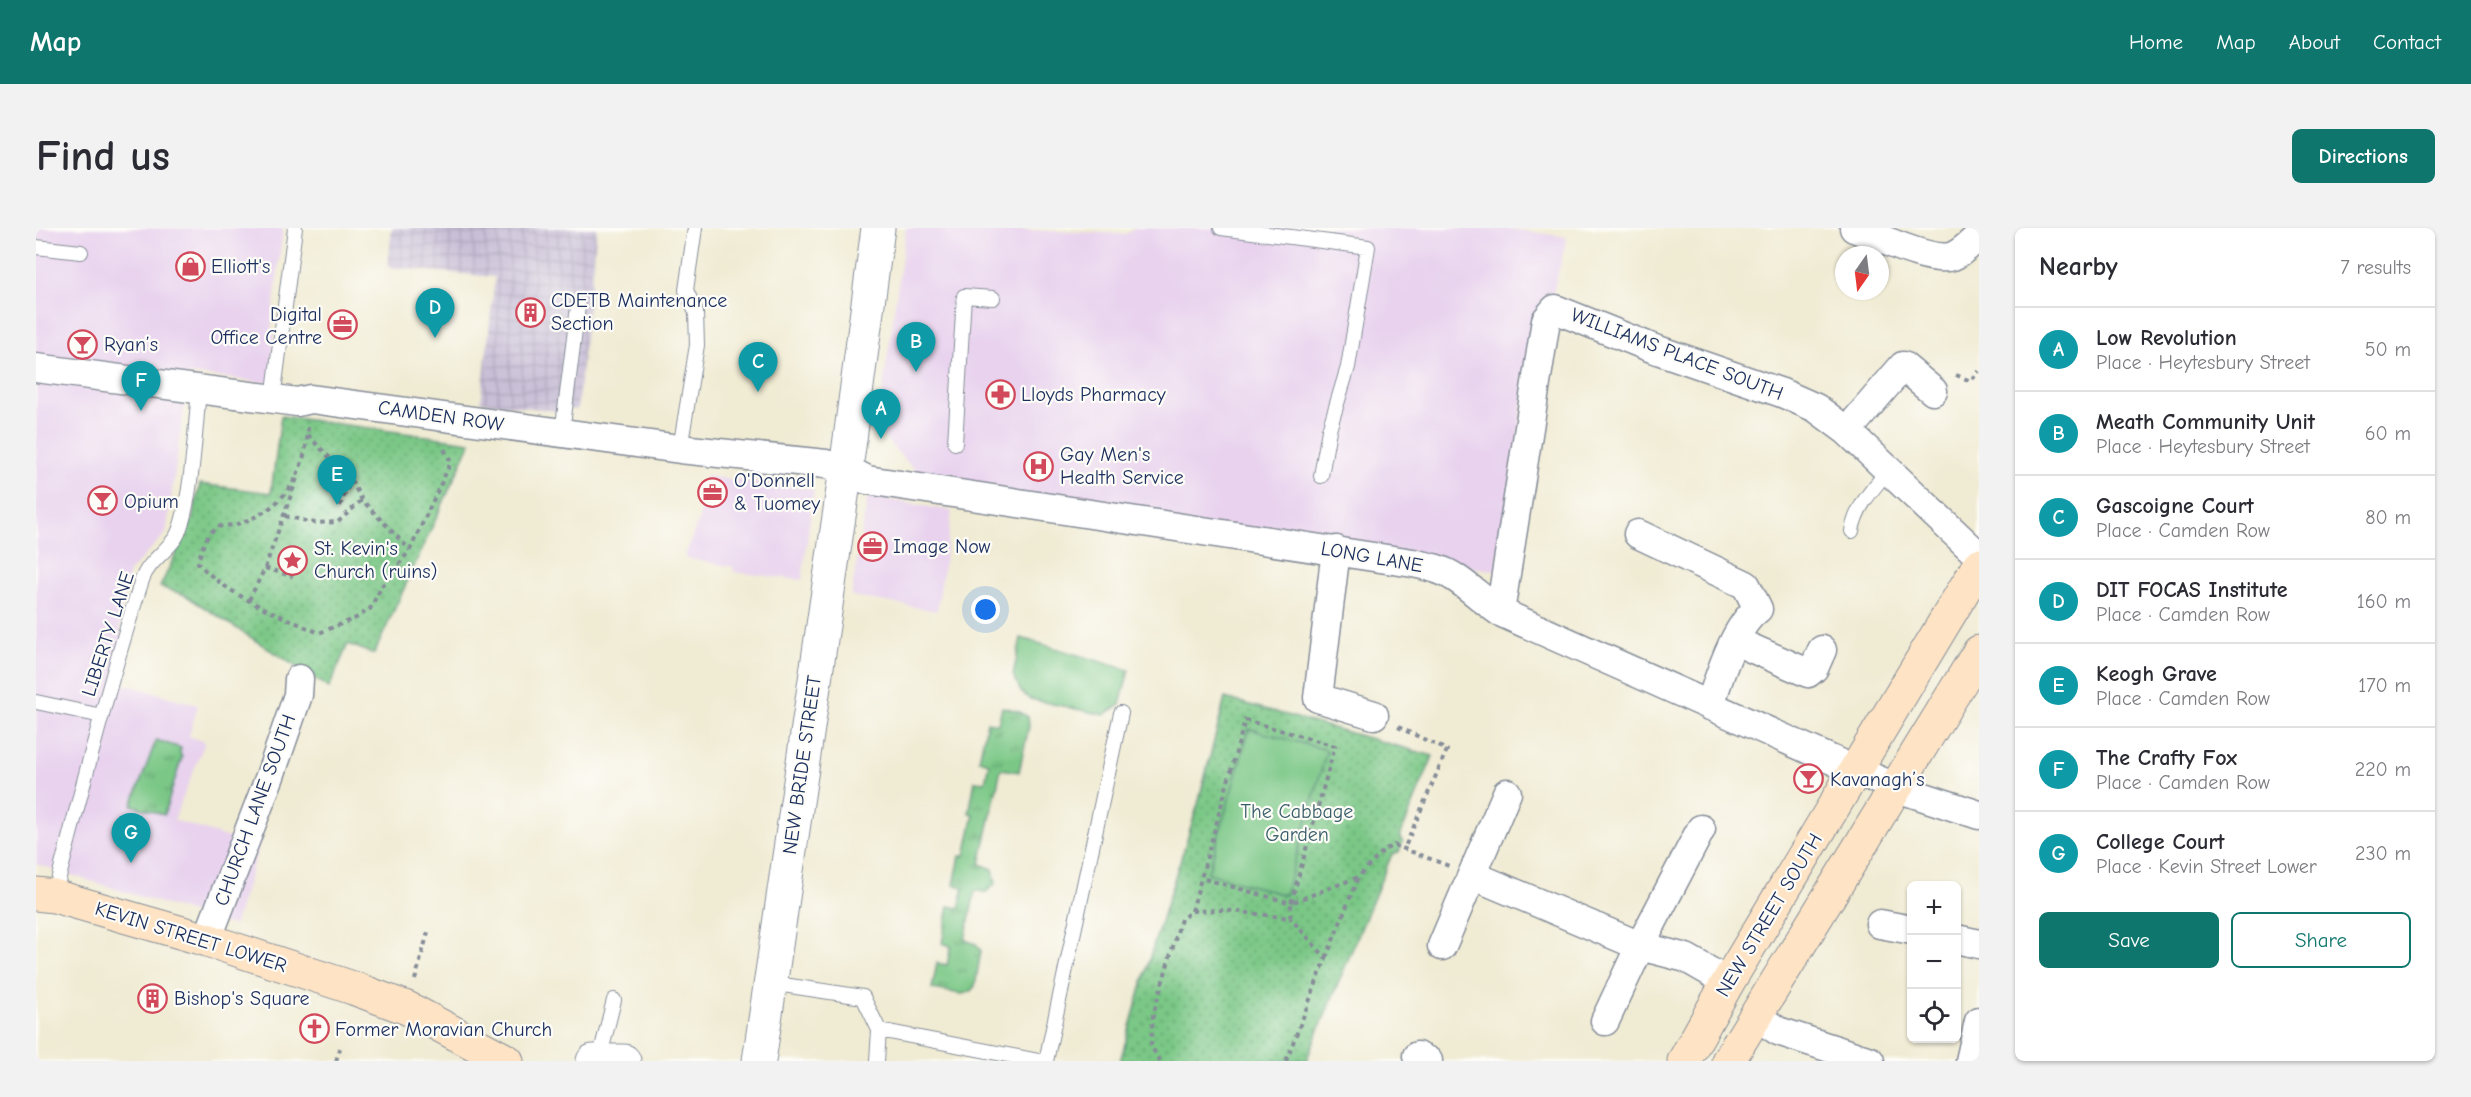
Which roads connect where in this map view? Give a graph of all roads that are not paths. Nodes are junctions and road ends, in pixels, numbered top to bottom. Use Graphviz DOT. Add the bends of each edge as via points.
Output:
graph roads {
  1 [pos="295,228"];
  2 [pos="695,228"];
  3 [pos="878,228"];
  4 [pos="1221,228"];
  5 [pos="1854,228"];
  6 [pos="1979,236"];
  7 [pos="36,247"];
  8 [pos="81,252"];
  9 [pos="993,298"];
  10 [pos="578,306"];
  11 [pos="36,368"];
  12 [pos="199,389"];
  13 [pos="1933,391"];
  14 [pos="273,399"];
  15 [pos="1847,431"];
  16 [pos="562,433"];
  17 [pos="955,443"];
  18 [pos="680,449"];
  19 [pos="846,469"];
  20 [pos="1889,469"];
  21 [pos="1321,476"];
  22 [pos="1852,531"];
  23 [pos="1638,534"];
  24 [pos="1336,550"];
  25 [pos="1979,556"];
  26 [pos="1979,565"];
  27 [pos="1500,612"];
  28 [pos="1735,641"];
  29 [pos="1822,650"];
  30 [pos="1979,652"];
  31 [pos="298,679"];
  32 [pos="36,702"];
  33 [pos="1710,706"];
  34 [pos="1121,713"];
  35 [pos="1374,715"];
  36 [pos="102,716"];
  37 [pos="1857,771"];
  38 [pos="1897,788"];
  39 [pos="1507,793"];
  40 [pos="1979,814"];
  41 [pos="1701,829"];
  42 [pos="1472,875"];
  43 [pos="45,895"];
  44 [pos="1880,924"];
  45 [pos="1907,929"];
  46 [pos="207,940"];
  47 [pos="1961,940"];
  48 [pos="1979,944"];
  49 [pos="1442,946"];
  50 [pos="1640,946"];
  51 [pos="1728,982"];
  52 [pos="770,983"];
  53 [pos="614,1000"];
  54 [pos="1756,1016"];
  55 [pos="1605,1021"];
  56 [pos="1979,1021"];
  57 [pos="879,1030"];
  58 [pos="507,1061"];
  59 [pos="605,1061"];
  60 [pos="759,1061"];
  61 [pos="877,1061"];
  62 [pos="1039,1061"];
  63 [pos="1046,1061"];
  64 [pos="1684,1061"];
  65 [pos="1728,1061"];
  66 [pos="1870,1061"];
  67 [pos="1970,1061"];
  1 -- 14 [label="lane"];
  2 -- 18 [label="lane" via="686,290 696,313 697,345"];
  3 -- 19 [label="street, NEW BRIDE STREET"];
  4 -- 21 [label="lane" via="1368,247 1348,367 1329,430"];
  5 -- 6 [label="street" via="1943,258 1964,250"];
  7 -- 8 [label="lane"];
  9 -- 17 [label="lane" via="964,296"];
  10 -- 16 [label="lane"];
  11 -- 12 [label="street, CAMDEN ROW"];
  12 -- 14 [label="street, CAMDEN ROW"];
  12 -- 36 [label="lane, LIBERTY LANE" via="186,506 176,537 143,577"];
  13 -- 15 [label="street" via="1904,366"];
  14 -- 16 [label="street, CAMDEN ROW" via="311,399 503,433"];
  15 -- 20 [label="street, WILLIAMS PLACE SOUTH"];
  15 -- 27 [label="street, WILLIAMS PLACE SOUTH" via="1816,408 1782,393 1555,309 1546,320"];
  16 -- 18 [label="street, CAMDEN ROW"];
  18 -- 19 [label="street, CAMDEN ROW"];
  19 -- 24 [label="street, LONG LANE" via="862,479"];
  19 -- 52 [label="street, NEW BRIDE STREET"];
  20 -- 22 [label="lane" via="1861,505"];
  20 -- 25 [label="street, WILLIAMS PLACE SOUTH"];
  23 -- 28 [label="street" via="1746,585 1758,609"];
  24 -- 27 [label="street, LONG LANE" via="1439,569"];
  24 -- 35 [label="street" via="1318,698"];
  26 -- 37 [label="main road, NEW STREET SOUTH"];
  27 -- 33 [label="street, LONG LANE"];
  28 -- 29 [label="street" via="1808,674"];
  28 -- 33 [label="street"];
  30 -- 38 [label="main road, NEW STREET SOUTH"];
  31 -- 46 [label="street, CHURCH LANE SOUTH" via="298,695"];
  32 -- 36 [label="lane"];
  33 -- 37 [label="street, LONG LANE"];
  34 -- 63 [label="lane"];
  36 -- 43 [label="lane, LIBERTY LANE"];
  37 -- 38 [label="street, LONG LANE"];
  37 -- 51 [label="main road, NEW STREET SOUTH"];
  38 -- 40 [label="street, LONG LANE"];
  38 -- 54 [label="main road, NEW STREET SOUTH"];
  39 -- 42 [label="street"];
  41 -- 50 [label="street"];
  42 -- 49 [label="street"];
  42 -- 50 [label="street"];
  43 -- 46 [label="main road, KEVIN STREET LOWER"];
  44 -- 45 [label="street"];
  46 -- 58 [label="main road, KEVIN STREET LOWER" via="407,1008"];
  47 -- 48 [label="street"];
  50 -- 51 [label="street" via="1686,958"];
  50 -- 55 [label="street"];
  51 -- 64 [label="main road, NEW STREET SOUTH"];
  52 -- 57 [label="lane" via="863,997"];
  52 -- 60 [label="street, NEW BRIDE STREET"];
  53 -- 59 [label="lane"];
  54 -- 65 [label="main road, NEW STREET SOUTH"];
  54 -- 66 [label="street" via="1778,1031"];
  56 -- 67 [label="street"];
  57 -- 61 [label="lane"];
  57 -- 62 [label="lane"];
}
